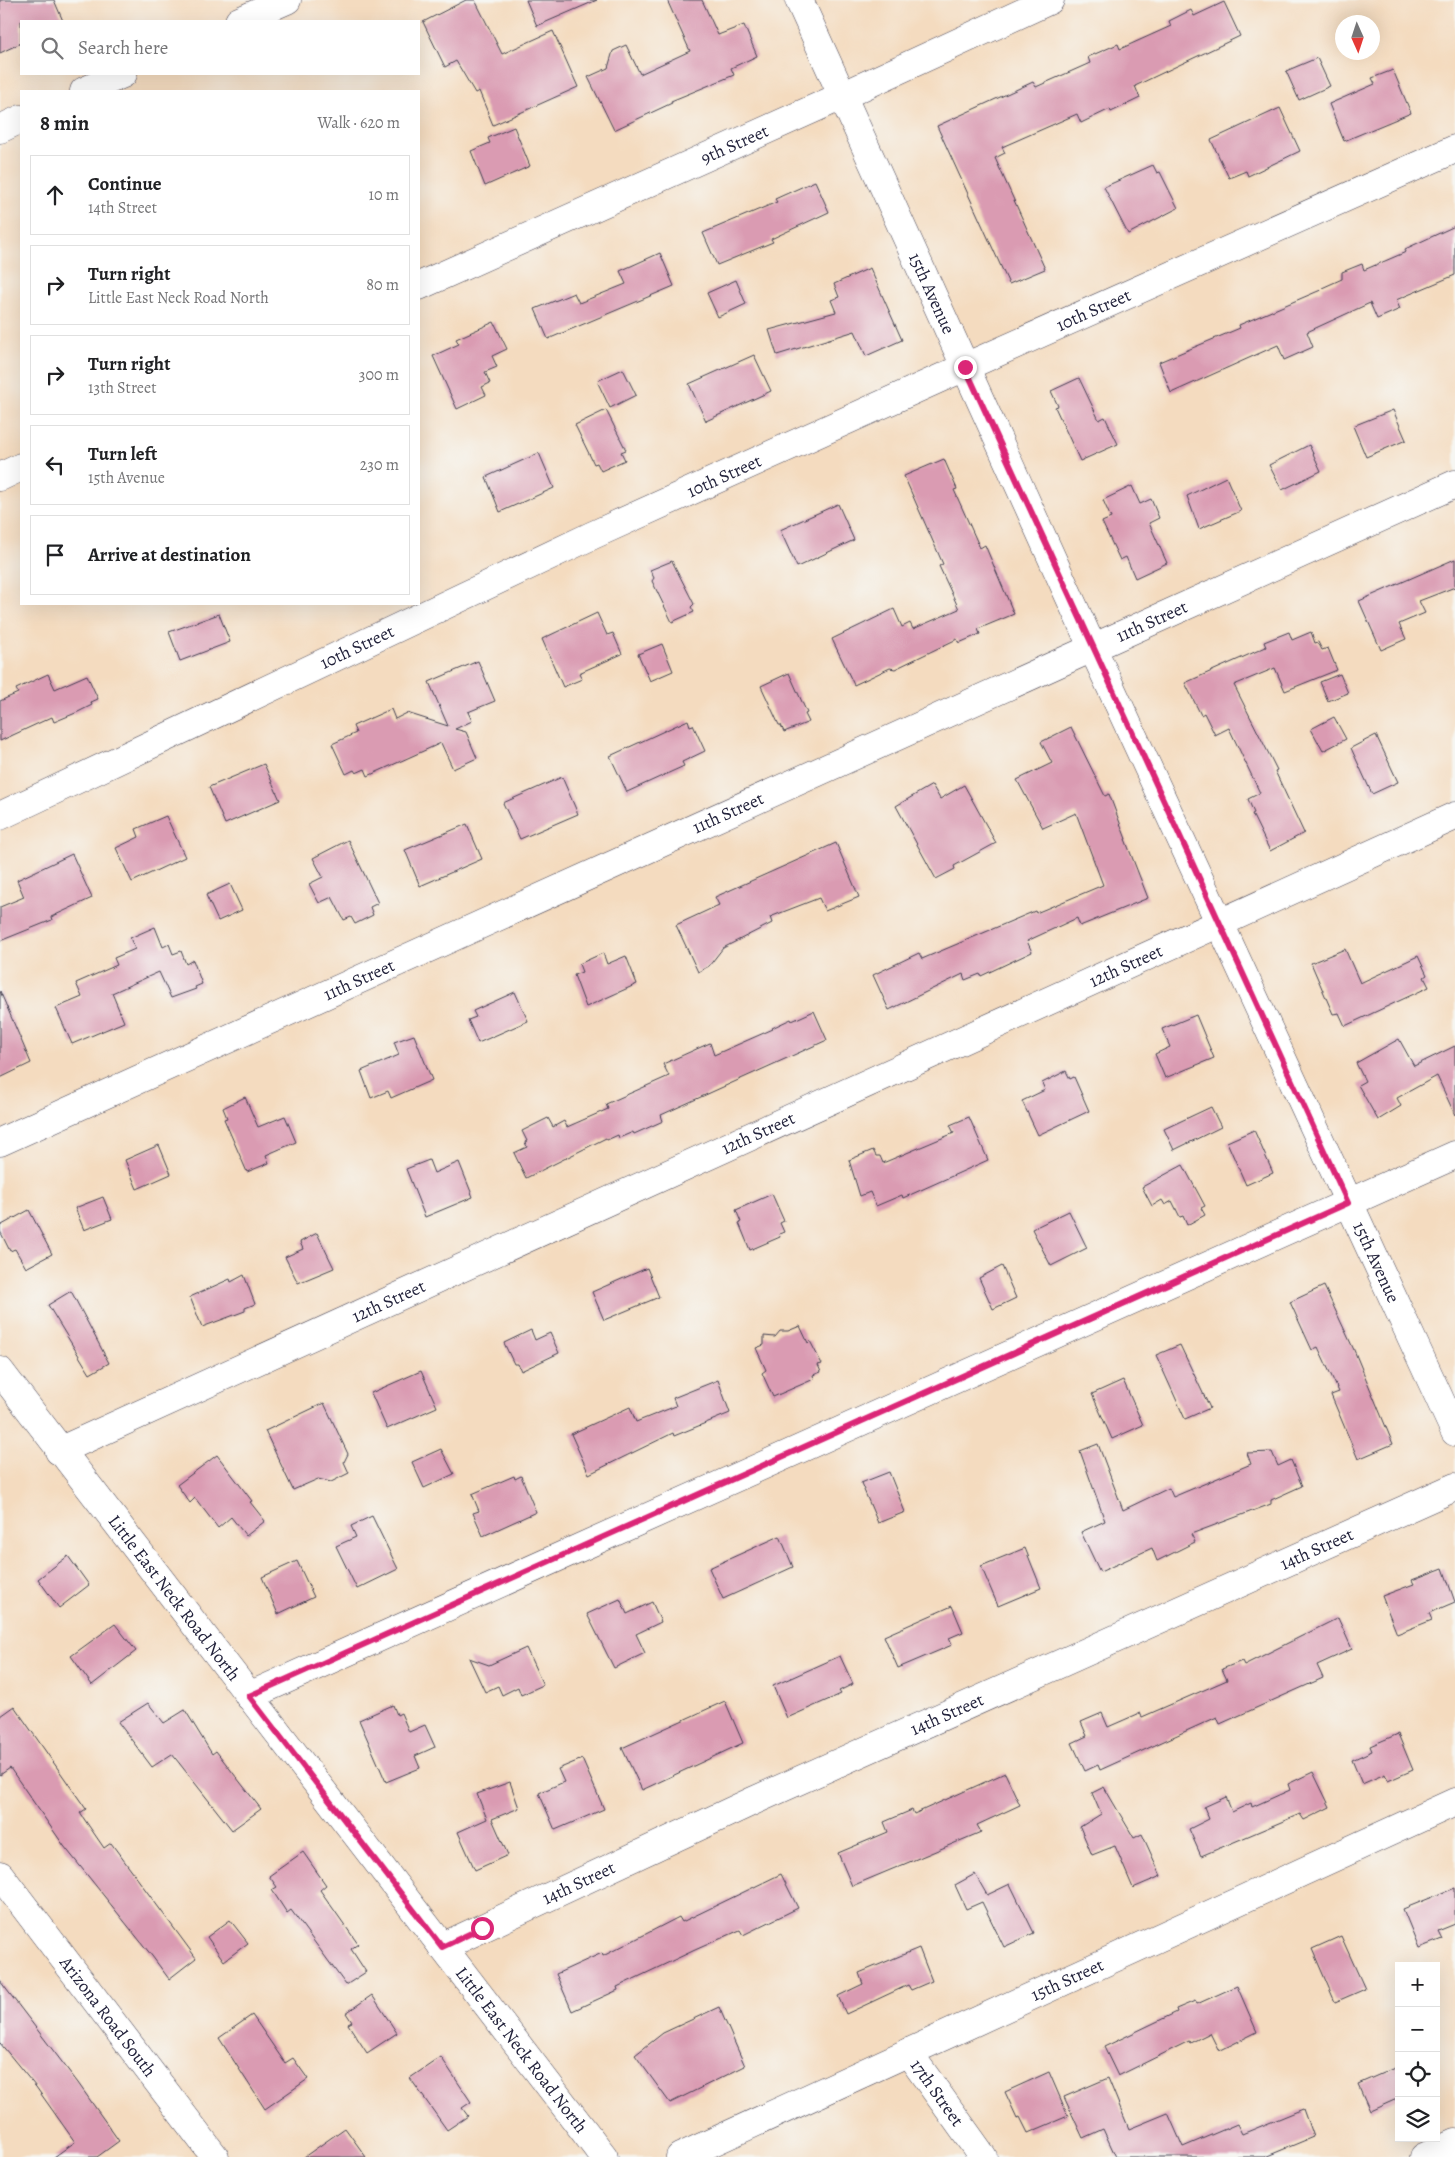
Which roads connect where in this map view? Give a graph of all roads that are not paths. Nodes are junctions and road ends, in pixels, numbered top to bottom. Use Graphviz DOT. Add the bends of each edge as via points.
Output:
graph roads {
  1 [pos="287,0"];
  2 [pos="799,0"];
  3 [pos="1050,0"];
  4 [pos="242,20"];
  5 [pos="121,75"];
  6 [pos="86,90"];
  7 [pos="842,96"];
  8 [pos="20,120"];
  9 [pos="0,129"];
  10 [pos="1455,149"];
  11 [pos="420,286"];
  12 [pos="965,367"];
  13 [pos="20,467"];
  14 [pos="0,477"];
  15 [pos="1455,484"];
  16 [pos="1093,649"];
  17 [pos="0,816"];
  18 [pos="1455,816"];
  19 [pos="1220,922"];
  20 [pos="0,1142"];
  21 [pos="1455,1154"];
  22 [pos="1348,1203"];
  23 [pos="0,1371"];
  24 [pos="1455,1432"];
  25 [pos="59,1451"];
  26 [pos="1455,1487"];
  27 [pos="249,1696"];
  28 [pos="1455,1802"];
  29 [pos="0,1876"];
  30 [pos="442,1947"];
  31 [pos="908,2052"];
  32 [pos="1455,2143"];
  33 [pos="216,2157"];
  34 [pos="604,2157"];
  35 [pos="680,2157"];
  36 [pos="983,2157"];
  37 [pos="1424,2157"];
  1 -- 4 [label="street"];
  2 -- 7 [label="street, 15th Avenue"];
  3 -- 7 [label="street, 9th Street"];
  5 -- 6 [label="street"];
  7 -- 11 [label="street, 9th Street"];
  7 -- 12 [label="street, 15th Avenue"];
  8 -- 9 [label="street"];
  10 -- 12 [label="street, 10th Street"];
  12 -- 16 [label="street, 15th Avenue"];
  12 -- 17 [label="street, 10th Street" via="582,540"];
  13 -- 14 [label="street"];
  15 -- 16 [label="street, 11th Street"];
  16 -- 19 [label="street, 15th Avenue"];
  16 -- 20 [label="street, 11th Street"];
  18 -- 19 [label="street, 12th Street"];
  19 -- 22 [label="street, 15th Avenue"];
  19 -- 25 [label="street, 12th Street"];
  21 -- 22 [label="street"];
  22 -- 24 [label="street, 15th Avenue"];
  22 -- 27 [label="street"];
  23 -- 25 [label="street, Little East Neck Road North"];
  25 -- 27 [label="street, Little East Neck Road North"];
  26 -- 30 [label="street, 14th Street" via="753,1801"];
  27 -- 30 [label="street, Little East Neck Road North"];
  28 -- 31 [label="street, 15th Street"];
  29 -- 33 [label="street, Arizona Road South"];
  30 -- 34 [label="street, Little East Neck Road North"];
  31 -- 35 [label="street, 15th Street"];
  31 -- 36 [label="street, 17th Street"];
  32 -- 37 [label="street"];
}
